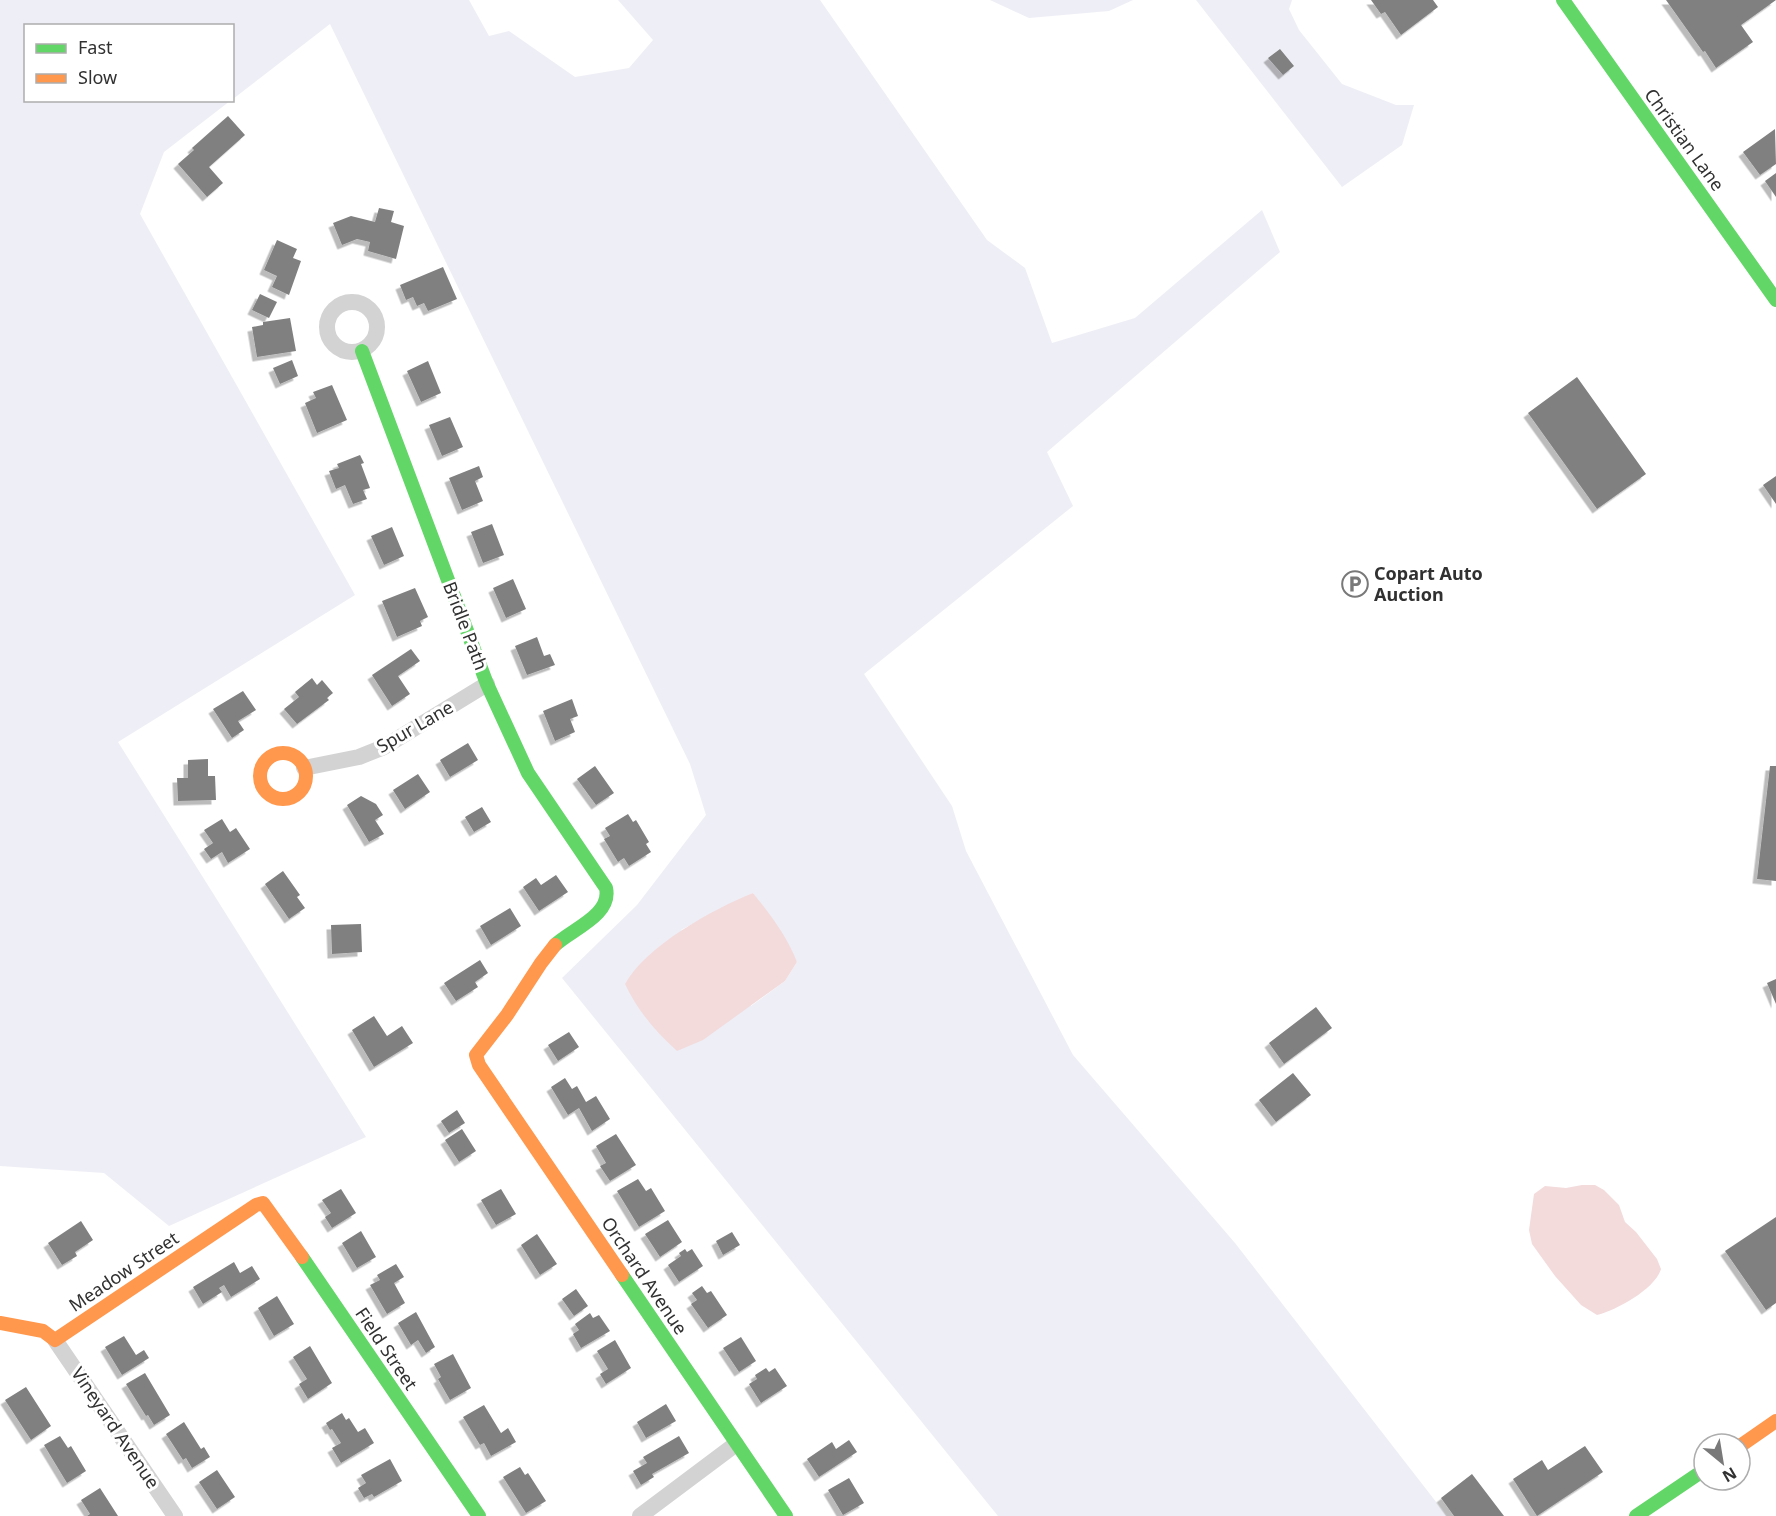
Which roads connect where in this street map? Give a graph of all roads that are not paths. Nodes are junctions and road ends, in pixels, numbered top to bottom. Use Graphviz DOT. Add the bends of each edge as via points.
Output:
graph roads {
  1 [pos="1563,0"];
  2 [pos="1776,300"];
  3 [pos="362,351"];
  4 [pos="487,684"];
  5 [pos="304,768"];
  6 [pos="476,1055"];
  7 [pos="263,1203"];
  8 [pos="0,1323"];
  9 [pos="55,1340"];
  10 [pos="1776,1421"];
  11 [pos="1752,1438"];
  12 [pos="736,1444"];
  13 [pos="1692,1478"];
  14 [pos="175,1516"];
  15 [pos="479,1516"];
  16 [pos="640,1516"];
  17 [pos="786,1516"];
  18 [pos="1636,1516"];
  1 -- 2 [label="street, Christian Lane"];
  3 -- 4 [label="street, Bridle Path"];
  4 -- 5 [label="street, Spur Lane" via="384,747 359,757"];
  4 -- 6 [label="street, Bridle Path" via="528,773 604,884 608,900 599,913 555,945"];
  6 -- 12 [label="street, Orchard Avenue" via="479,1065"];
  7 -- 9 [label="street, Meadow Street" via="255,1204"];
  7 -- 15 [label="street, Field Street"];
  8 -- 9 [label="street" via="43,1331"];
  9 -- 14 [label="street, Vineyard Avenue"];
  10 -- 11 [label="street"];
  12 -- 16 [label="street"];
  12 -- 17 [label="street, Orchard Avenue"];
  13 -- 18 [label="street"];
}
